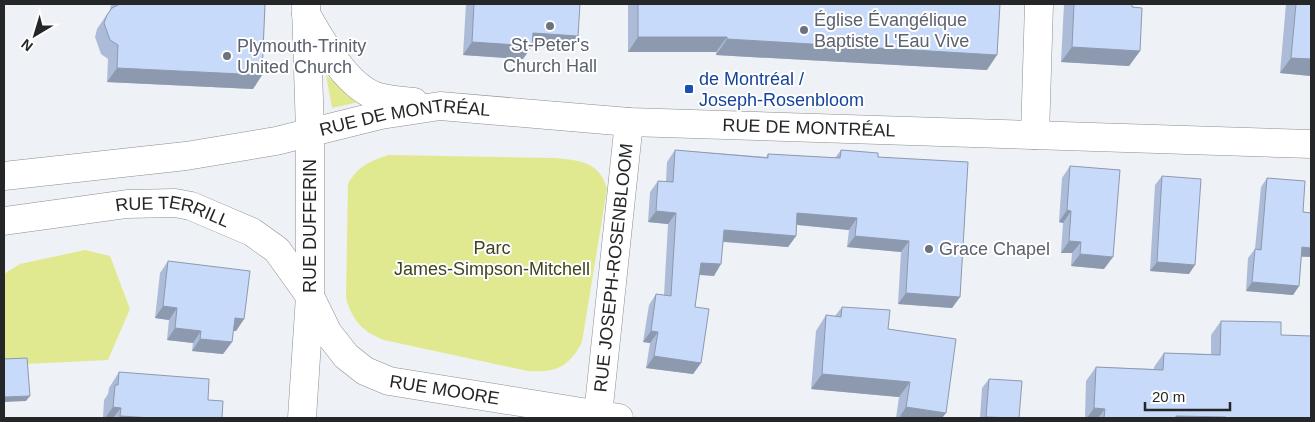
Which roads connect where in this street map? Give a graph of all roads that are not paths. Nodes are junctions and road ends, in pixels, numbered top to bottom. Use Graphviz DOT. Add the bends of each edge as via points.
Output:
graph roads {
  1 [pos="1039,4"];
  2 [pos="306,9"];
  3 [pos="440,106"];
  4 [pos="629,122"];
  5 [pos="310,132"];
  6 [pos="1035,135"];
  7 [pos="1311,144"];
  8 [pos="4,176"];
  9 [pos="4,221"];
  10 [pos="310,296"];
  11 [pos="528,412"];
  12 [pos="609,417"];
  13 [pos="302,418"];
  1 -- 6 [label="street"];
  2 -- 3 [label="street" via="326,48 350,79 377,97"];
  2 -- 5 [label="street, RUE DUFFERIN"];
  3 -- 4 [label="street, RUE DE MONTRÉAL"];
  3 -- 5 [label="street, RUE DE MONTRÉAL" via="381,115"];
  4 -- 6 [label="street, RUE DE MONTRÉAL"];
  4 -- 12 [label="street, RUE JOSEPH-ROSENBLOOM"];
  5 -- 8 [label="street" via="186,156"];
  5 -- 10 [label="street, RUE DUFFERIN"];
  6 -- 7 [label="street, RUE DE MONTRÉAL"];
  9 -- 10 [label="street, RUE TERRILL" via="127,204 191,206 252,232 277,250"];
  10 -- 11 [label="street, RUE MOORE" via="328,333 346,356 365,371 389,381"];
  10 -- 13 [label="street, RUE DUFFERIN"];
  11 -- 12 [label="street, RUE MOORE"];
}
